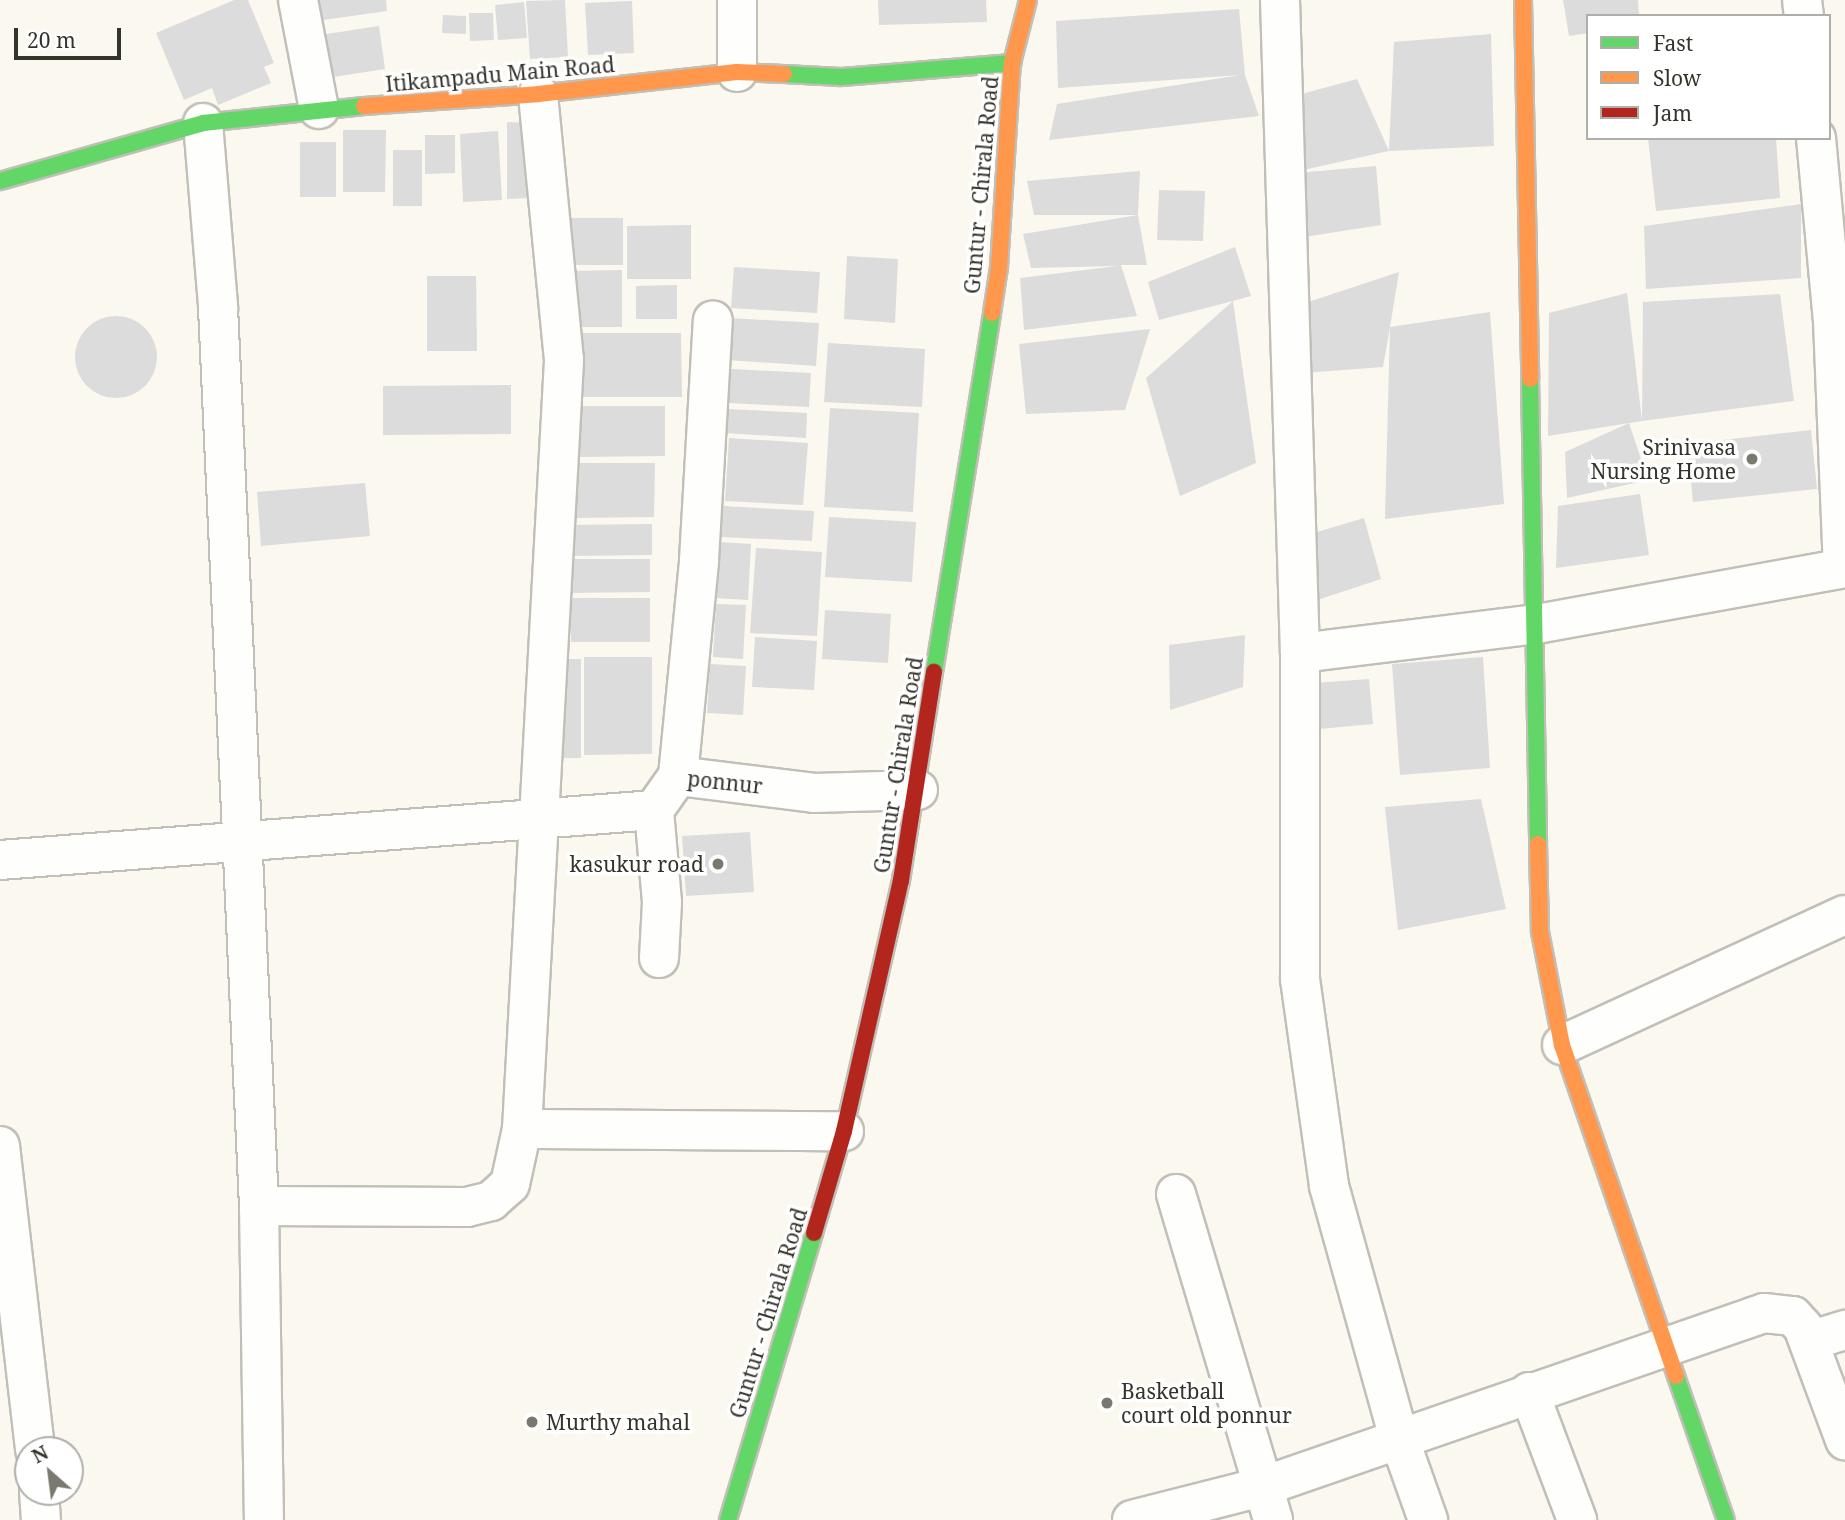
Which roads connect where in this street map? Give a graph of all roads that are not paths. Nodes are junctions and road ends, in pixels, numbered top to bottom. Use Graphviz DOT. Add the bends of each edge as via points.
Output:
graph roads {
  1 [pos="298,0"];
  2 [pos="737,0"];
  3 [pos="1028,0"];
  4 [pos="1279,0"];
  5 [pos="1523,0"];
  6 [pos="1012,64"];
  7 [pos="737,72"];
  8 [pos="538,94"];
  9 [pos="319,109"];
  10 [pos="203,123"];
  11 [pos="1816,140"];
  12 [pos="0,181"];
  13 [pos="713,320"];
  14 [pos="1844,568"];
  15 [pos="1537,624"];
  16 [pos="1300,653"];
  17 [pos="678,776"];
  18 [pos="918,790"];
  19 [pos="654,810"];
  20 [pos="542,818"];
  21 [pos="240,842"];
  22 [pos="0,860"];
  23 [pos="1845,915"];
  24 [pos="659,958"];
  25 [pos="1562,1045"];
  26 [pos="522,1129"];
  27 [pos="844,1131"];
  28 [pos="0,1146"];
  29 [pos="1176,1194"];
  30 [pos="259,1206"];
  31 [pos="1845,1330"];
  32 [pos="1808,1341"];
  33 [pos="1668,1344"];
  34 [pos="14,1366"];
  35 [pos="1530,1392"];
  36 [pos="32,1436"];
  37 [pos="1399,1438"];
  38 [pos="1845,1440"];
  39 [pos="1267,1503"];
  40 [pos="264,1520"];
  41 [pos="728,1520"];
  42 [pos="1132,1520"];
  43 [pos="1428,1520"];
  44 [pos="1577,1520"];
  45 [pos="1726,1520"];
  1 -- 9 [label="street"];
  2 -- 7 [label="street"];
  3 -- 6 [label="street, Guntur - Chirala Road"];
  4 -- 16 [label="street"];
  5 -- 15 [label="street"];
  6 -- 7 [label="street, Itikampadu Main Road" via="841,77"];
  6 -- 18 [label="street, Guntur - Chirala Road" via="999,267 950,557"];
  7 -- 8 [label="street, Itikampadu Main Road"];
  8 -- 9 [label="street, Itikampadu Main Road"];
  8 -- 20 [label="street" via="564,360"];
  9 -- 10 [label="street, Itikampadu Main Road"];
  10 -- 12 [label="street, Itikampadu Main Road"];
  10 -- 21 [label="street" via="219,321"];
  11 -- 14 [label="street" via="1833,321"];
  13 -- 17 [label="street" via="699,560"];
  14 -- 15 [label="street"];
  15 -- 16 [label="street"];
  15 -- 25 [label="street" via="1540,932"];
  16 -- 37 [label="street" via="1300,979 1329,1186"];
  17 -- 18 [label="street, ponnur" via="814,793"];
  17 -- 19 [label="street, ponnur"];
  18 -- 27 [label="street, Guntur - Chirala Road"];
  19 -- 20 [label="street"];
  19 -- 24 [label="street" via="662,902"];
  20 -- 21 [label="street"];
  20 -- 26 [label="street"];
  21 -- 22 [label="street"];
  21 -- 30 [label="street"];
  23 -- 25 [label="street"];
  25 -- 33 [label="street"];
  26 -- 27 [label="street"];
  26 -- 30 [label="street" via="510,1184 491,1201 467,1207"];
  27 -- 41 [label="street, Guntur - Chirala Road"];
  28 -- 34 [label="street"];
  29 -- 39 [label="street"];
  30 -- 40 [label="street"];
  31 -- 32 [label="street"];
  32 -- 33 [label="street" via="1793,1315 1781,1311"];
  32 -- 38 [label="street"];
  33 -- 35 [label="street"];
  33 -- 45 [label="street"];
  34 -- 36 [label="street"];
  35 -- 37 [label="street"];
  35 -- 44 [label="street"];
  37 -- 39 [label="street"];
  37 -- 43 [label="street"];
  39 -- 42 [label="street"];
}
